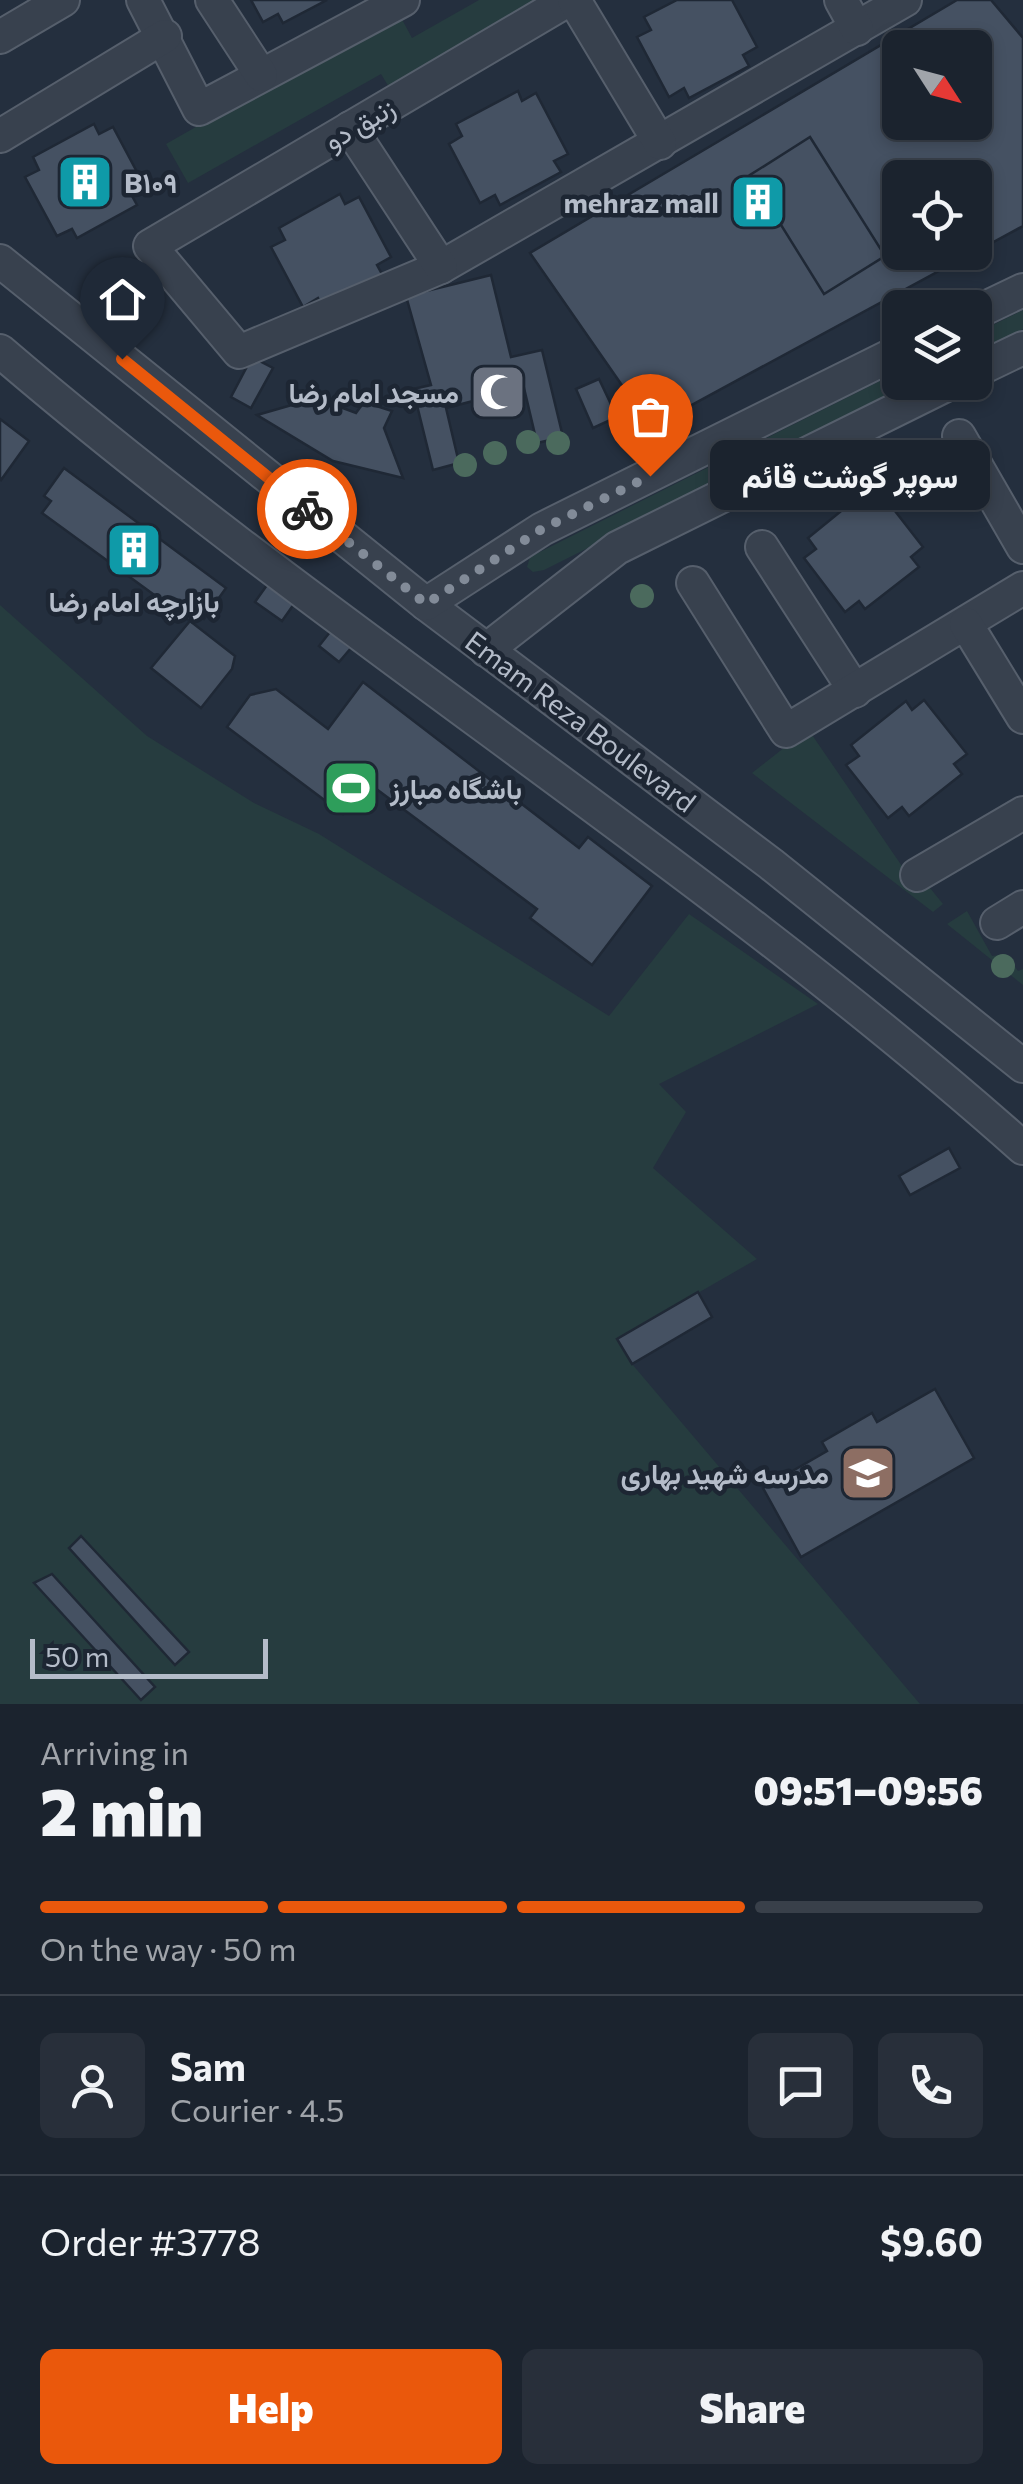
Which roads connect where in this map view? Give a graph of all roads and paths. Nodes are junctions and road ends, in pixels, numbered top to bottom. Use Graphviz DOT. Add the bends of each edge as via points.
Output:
graph roads {
  1 [pos="62,0"];
  2 [pos="144,0"];
  3 [pos="212,0"];
  4 [pos="403,0"];
  5 [pos="571,0"];
  6 [pos="841,0"];
  7 [pos="905,0"];
  8 [pos="857,29"];
  9 [pos="165,36"];
  10 [pos="0,37"];
  11 [pos="260,75"];
  12 [pos="350,128"];
  13 [pos="0,136"];
  14 [pos="660,143"];
  15 [pos="0,261"];
  16 [pos="442,267"];
  17 [pos="1023,290"];
  18 [pos="992,306"];
  19 [pos="1023,348"];
  20 [pos="0,352"];
  21 [pos="882,360"];
  22 [pos="992,364"];
  23 [pos="916,400"];
  24 [pos="960,436"];
  25 [pos="762,547"];
  26 [pos="1023,548"];
  27 [pos="693,583"];
  28 [pos="1023,588"];
  29 [pos="426,604"];
  30 [pos="966,624"];
  31 [pos="486,650"];
  32 [pos="855,690"];
  33 [pos="1023,717"];
  34 [pos="1023,813"];
  35 [pos="918,875"];
  36 [pos="1023,1066"];
  37 [pos="1023,1148"];
  1 -- 10 [label="street"];
  2 -- 9 [label="street"];
  3 -- 11 [label="street"];
  4 -- 11 [label="street"];
  5 -- 12 [label="street, زنبق دو"];
  5 -- 14 [label="street"];
  6 -- 8 [label="street"];
  7 -- 8 [label="street"];
  8 -- 14 [label="street"];
  9 -- 11 [label="street" via="199,108"];
  9 -- 13 [label="street"];
  12 -- 16 [label="street"];
  12 -- 16 [label="street, زنبق دو" via="150,246 239,352"];
  14 -- 16 [label="street"];
  15 -- 29 [label="street, Emam Reza Boulevard"];
  17 -- 18 [label="street"];
  19 -- 22 [label="street"];
  20 -- 37 [label="street" via="134,466 765,933"];
  21 -- 29 [label="street" via="542,529"];
  23 -- 31 [label="street" via="616,548"];
  24 -- 26 [label="street"];
  25 -- 32 [label="street"];
  27 -- 32 [label="street" via="786,731"];
  28 -- 30 [label="street"];
  29 -- 31 [label="street, Emam Reza Boulevard"];
  30 -- 32 [label="street"];
  30 -- 33 [label="street"];
  31 -- 36 [label="street, Emam Reza Boulevard"];
  34 -- 35 [label="street"];
}
